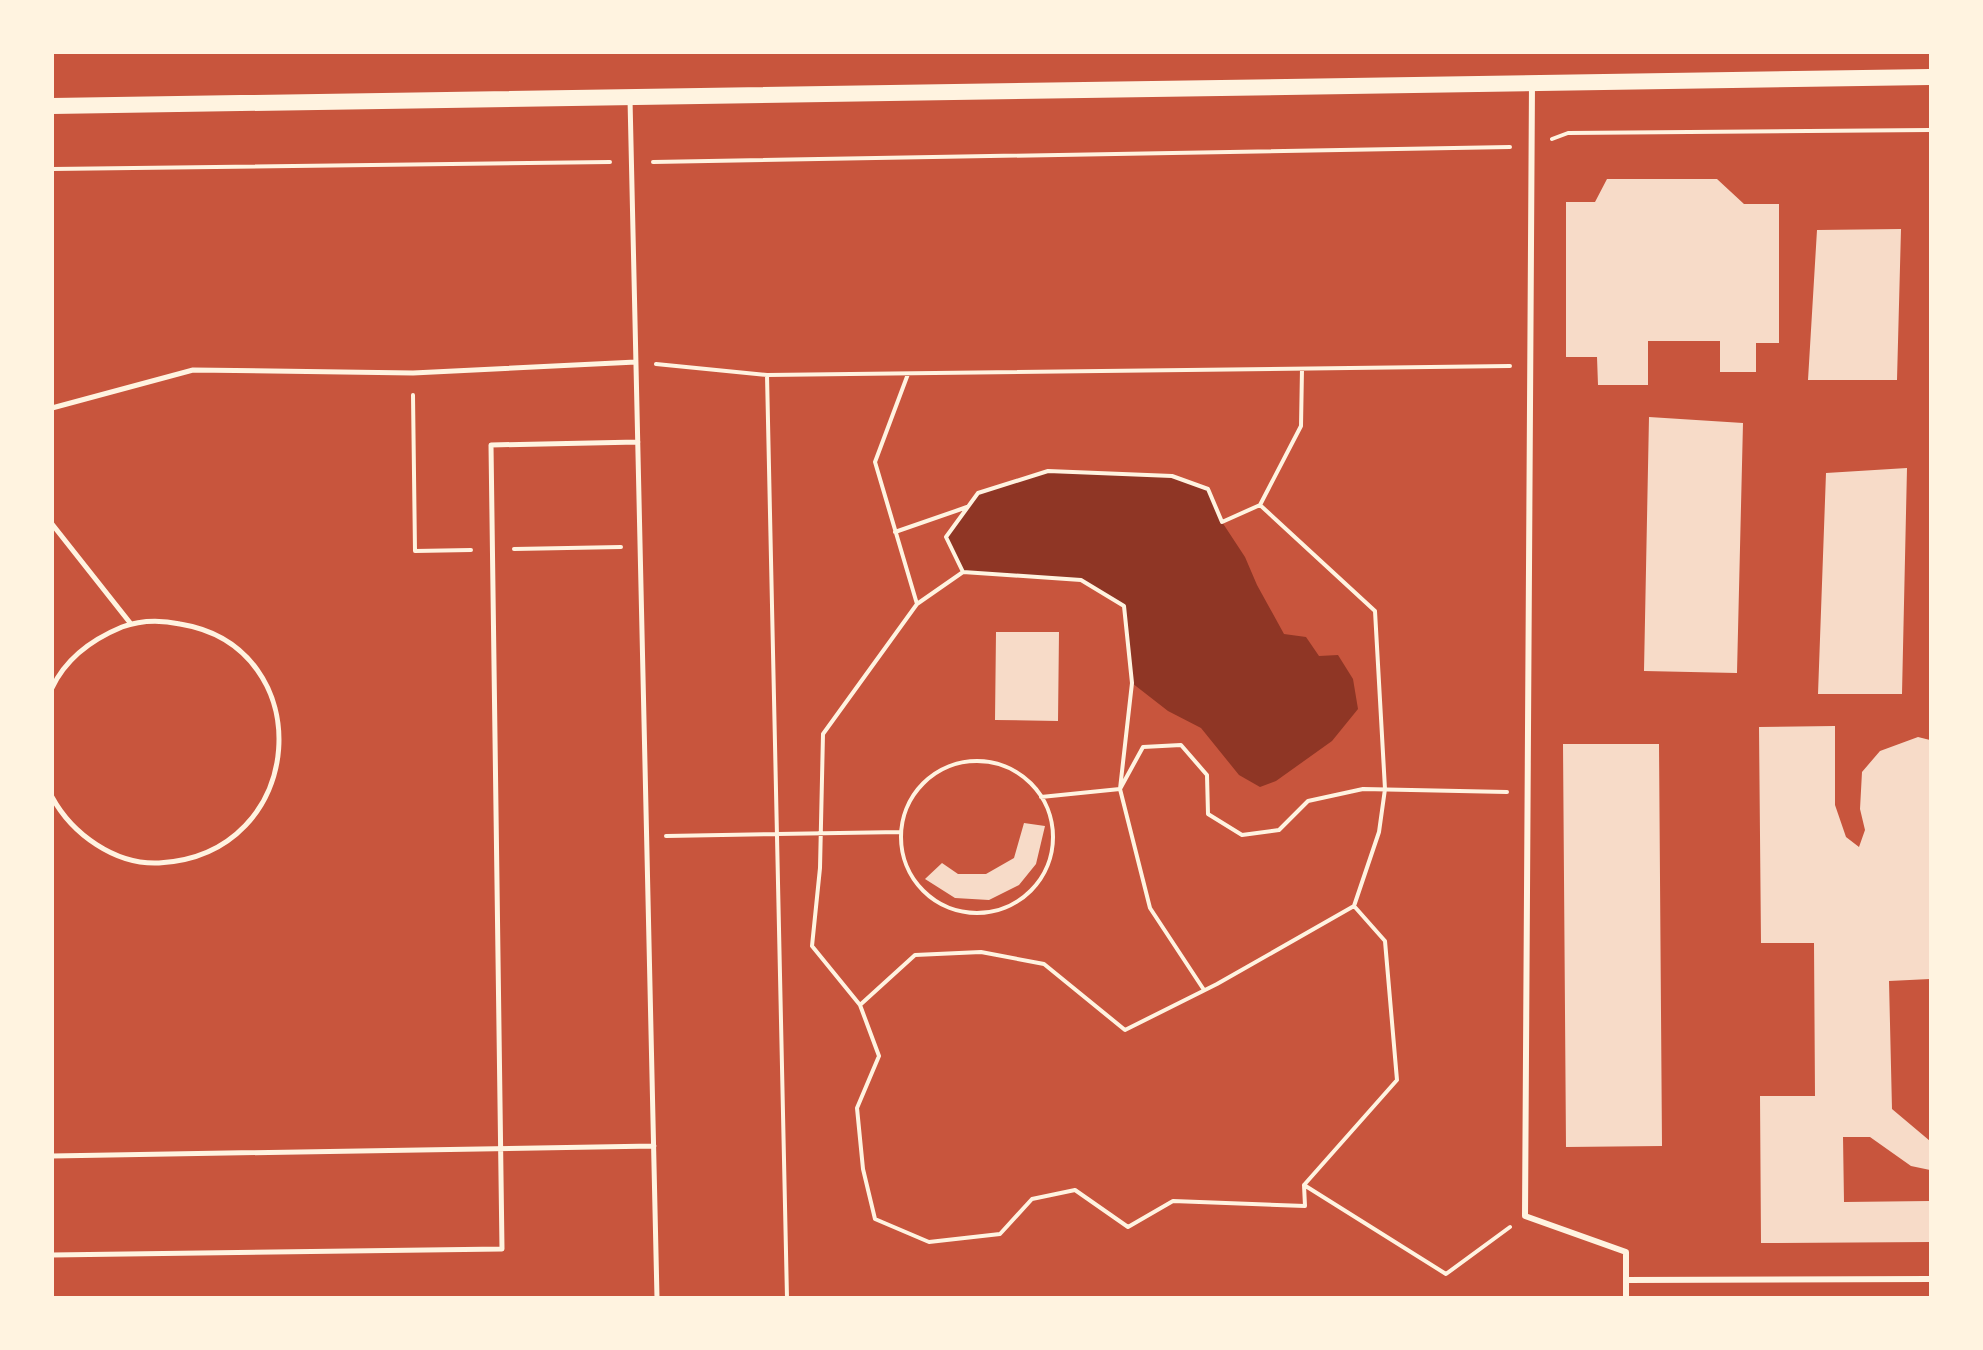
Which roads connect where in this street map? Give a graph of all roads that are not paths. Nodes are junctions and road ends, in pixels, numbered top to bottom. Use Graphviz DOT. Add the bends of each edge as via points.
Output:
graph roads {
  1 [pos="1930,77"];
  2 [pos="1532,83"];
  3 [pos="630,97"];
  4 [pos="52,106"];
  5 [pos="636,362"];
  6 [pos="52,408"];
  7 [pos="638,442"];
  8 [pos="52,524"];
  9 [pos="131,624"];
  10 [pos="52,672"];
  11 [pos="57,678"];
  12 [pos="52,688"];
  13 [pos="52,797"];
  14 [pos="654,1146"];
  15 [pos="501,1149"];
  16 [pos="52,1156"];
  17 [pos="52,1256"];
  18 [pos="1930,1279"];
  19 [pos="1626,1280"];
  20 [pos="657,1298"];
  21 [pos="1626,1298"];
  1 -- 2 [label="highway"];
  2 -- 3 [label="highway"];
  2 -- 19 [label="street" via="1525,1216 1626,1252"];
  3 -- 4 [label="highway"];
  3 -- 5 [label="street"];
  5 -- 6 [label="street" via="413,373 193,370"];
  5 -- 7 [label="street"];
  7 -- 14 [label="street"];
  7 -- 15 [label="street" via="491,445"];
  8 -- 9 [label="street"];
  9 -- 11 [label="street" via="102,635 77,654"];
  9 -- 13 [label="street" via="162,621 194,626 223,639 247,658 266,684 277,714 279,756 262,806 242,830 217,849 187,860 156,863 124,858 96,845 71,825"];
  10 -- 11 [label="street"];
  11 -- 12 [label="street"];
  14 -- 15 [label="street"];
  14 -- 20 [label="street"];
  15 -- 16 [label="street"];
  15 -- 17 [label="street" via="502,1250"];
  18 -- 19 [label="street"];
  19 -- 21 [label="street"];
}
